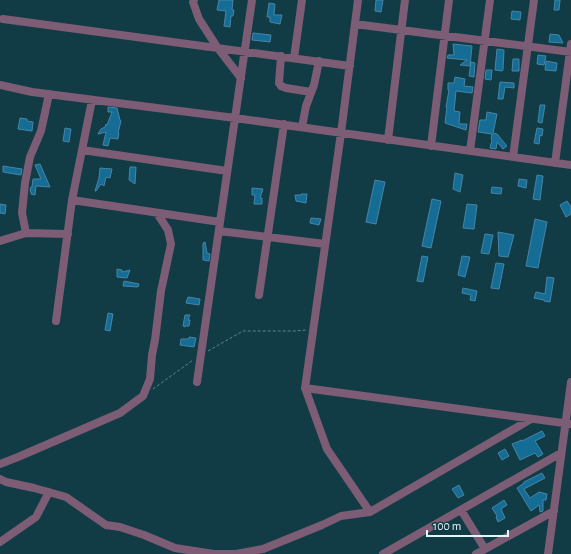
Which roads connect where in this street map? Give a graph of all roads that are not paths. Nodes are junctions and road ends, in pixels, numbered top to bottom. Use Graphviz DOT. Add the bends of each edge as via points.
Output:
graph roads {
  1 [pos="194,0"];
  2 [pos="252,0"];
  3 [pos="302,0"];
  4 [pos="358,0"];
  5 [pos="405,0"];
  6 [pos="448,0"];
  7 [pos="490,0"];
  8 [pos="534,0"];
  9 [pos="3,19"];
  10 [pos="355,24"];
  11 [pos="402,30"];
  12 [pos="444,35"];
  13 [pos="484,41"];
  14 [pos="527,46"];
  15 [pos="217,48"];
  16 [pos="571,49"];
  17 [pos="245,51"];
  18 [pos="281,56"];
  19 [pos="294,58"];
  20 [pos="319,61"];
  21 [pos="350,66"];
  22 [pos="241,78"];
  23 [pos="0,85"];
  24 [pos="310,92"];
  25 [pos="49,94"];
  26 [pos="92,100"];
  27 [pos="235,118"];
  28 [pos="284,124"];
  29 [pos="302,127"];
  30 [pos="341,133"];
  31 [pos="388,140"];
  32 [pos="431,146"];
  33 [pos="82,150"];
  34 [pos="470,151"];
  35 [pos="513,157"];
  36 [pos="555,163"];
  37 [pos="571,166"];
  38 [pos="228,171"];
  39 [pos="72,200"];
  40 [pos="157,213"];
  41 [pos="220,222"];
  42 [pos="219,230"];
  43 [pos="26,233"];
  44 [pos="68,234"];
  45 [pos="268,237"];
  46 [pos="0,241"];
  47 [pos="325,244"];
  48 [pos="259,295"];
  49 [pos="56,321"];
  50 [pos="197,382"];
  51 [pos="571,382"];
  52 [pos="305,388"];
  53 [pos="531,419"];
  54 [pos="568,424"];
  55 [pos="561,453"];
  56 [pos="0,464"];
  57 [pos="0,479"];
  58 [pos="49,492"];
  59 [pos="461,510"];
  60 [pos="554,511"];
  61 [pos="370,512"];
  62 [pos="0,542"];
  63 [pos="485,549"];
  64 [pos="383,554"];
  65 [pos="476,554"];
  66 [pos="548,554"];
  1 -- 15 [label="street" via="199,19"];
  2 -- 17 [label="street"];
  3 -- 19 [label="street"];
  4 -- 10 [label="street"];
  5 -- 11 [label="street"];
  6 -- 12 [label="street"];
  7 -- 13 [label="street"];
  8 -- 14 [label="street"];
  9 -- 15 [label="street"];
  10 -- 11 [label="street"];
  10 -- 21 [label="street"];
  11 -- 12 [label="street"];
  11 -- 31 [label="street"];
  12 -- 13 [label="street"];
  12 -- 32 [label="street"];
  13 -- 14 [label="street"];
  13 -- 34 [label="street"];
  14 -- 16 [label="street"];
  14 -- 35 [label="street"];
  15 -- 17 [label="street"];
  15 -- 22 [label="street"];
  16 -- 36 [label="street"];
  17 -- 18 [label="street"];
  17 -- 22 [label="street"];
  18 -- 19 [label="street"];
  18 -- 24 [label="street" via="281,86"];
  19 -- 20 [label="street"];
  20 -- 21 [label="street"];
  20 -- 24 [label="street"];
  21 -- 30 [label="street"];
  22 -- 27 [label="street"];
  23 -- 25 [label="street"];
  24 -- 29 [label="street"];
  25 -- 26 [label="street"];
  25 -- 43 [label="street" via="41,131 30,157 25,184 22,213"];
  26 -- 27 [label="street"];
  26 -- 33 [label="street"];
  27 -- 28 [label="street"];
  27 -- 38 [label="street"];
  28 -- 29 [label="street"];
  28 -- 45 [label="street"];
  29 -- 30 [label="street"];
  30 -- 31 [label="street"];
  30 -- 47 [label="street"];
  31 -- 32 [label="street"];
  32 -- 34 [label="street"];
  33 -- 38 [label="street"];
  33 -- 39 [label="street"];
  34 -- 35 [label="street"];
  35 -- 36 [label="street"];
  36 -- 37 [label="street"];
  38 -- 41 [label="street"];
  39 -- 40 [label="street"];
  39 -- 44 [label="street"];
  40 -- 41 [label="street"];
  40 -- 56 [label="street" via="168,230 170,244 161,291 150,379 143,396 120,413"];
  41 -- 42 [label="street"];
  42 -- 45 [label="street"];
  42 -- 50 [label="street"];
  43 -- 44 [label="street"];
  43 -- 46 [label="street"];
  44 -- 49 [label="street"];
  45 -- 47 [label="street"];
  45 -- 48 [label="street"];
  47 -- 52 [label="street"];
  51 -- 54 [label="street"];
  52 -- 53 [label="street"];
  52 -- 61 [label="street" via="327,449"];
  53 -- 54 [label="street"];
  53 -- 61 [label="street"];
  54 -- 55 [label="street"];
  55 -- 59 [label="street"];
  55 -- 60 [label="street"];
  57 -- 58 [label="street"];
  58 -- 61 [label="street" via="66,498 106,525 120,527 175,548 214,554 236,554 263,549 341,516"];
  58 -- 62 [label="street" via="36,517"];
  59 -- 63 [label="street"];
  59 -- 64 [label="street"];
  60 -- 63 [label="street"];
  60 -- 66 [label="street"];
  63 -- 65 [label="street"];
}
